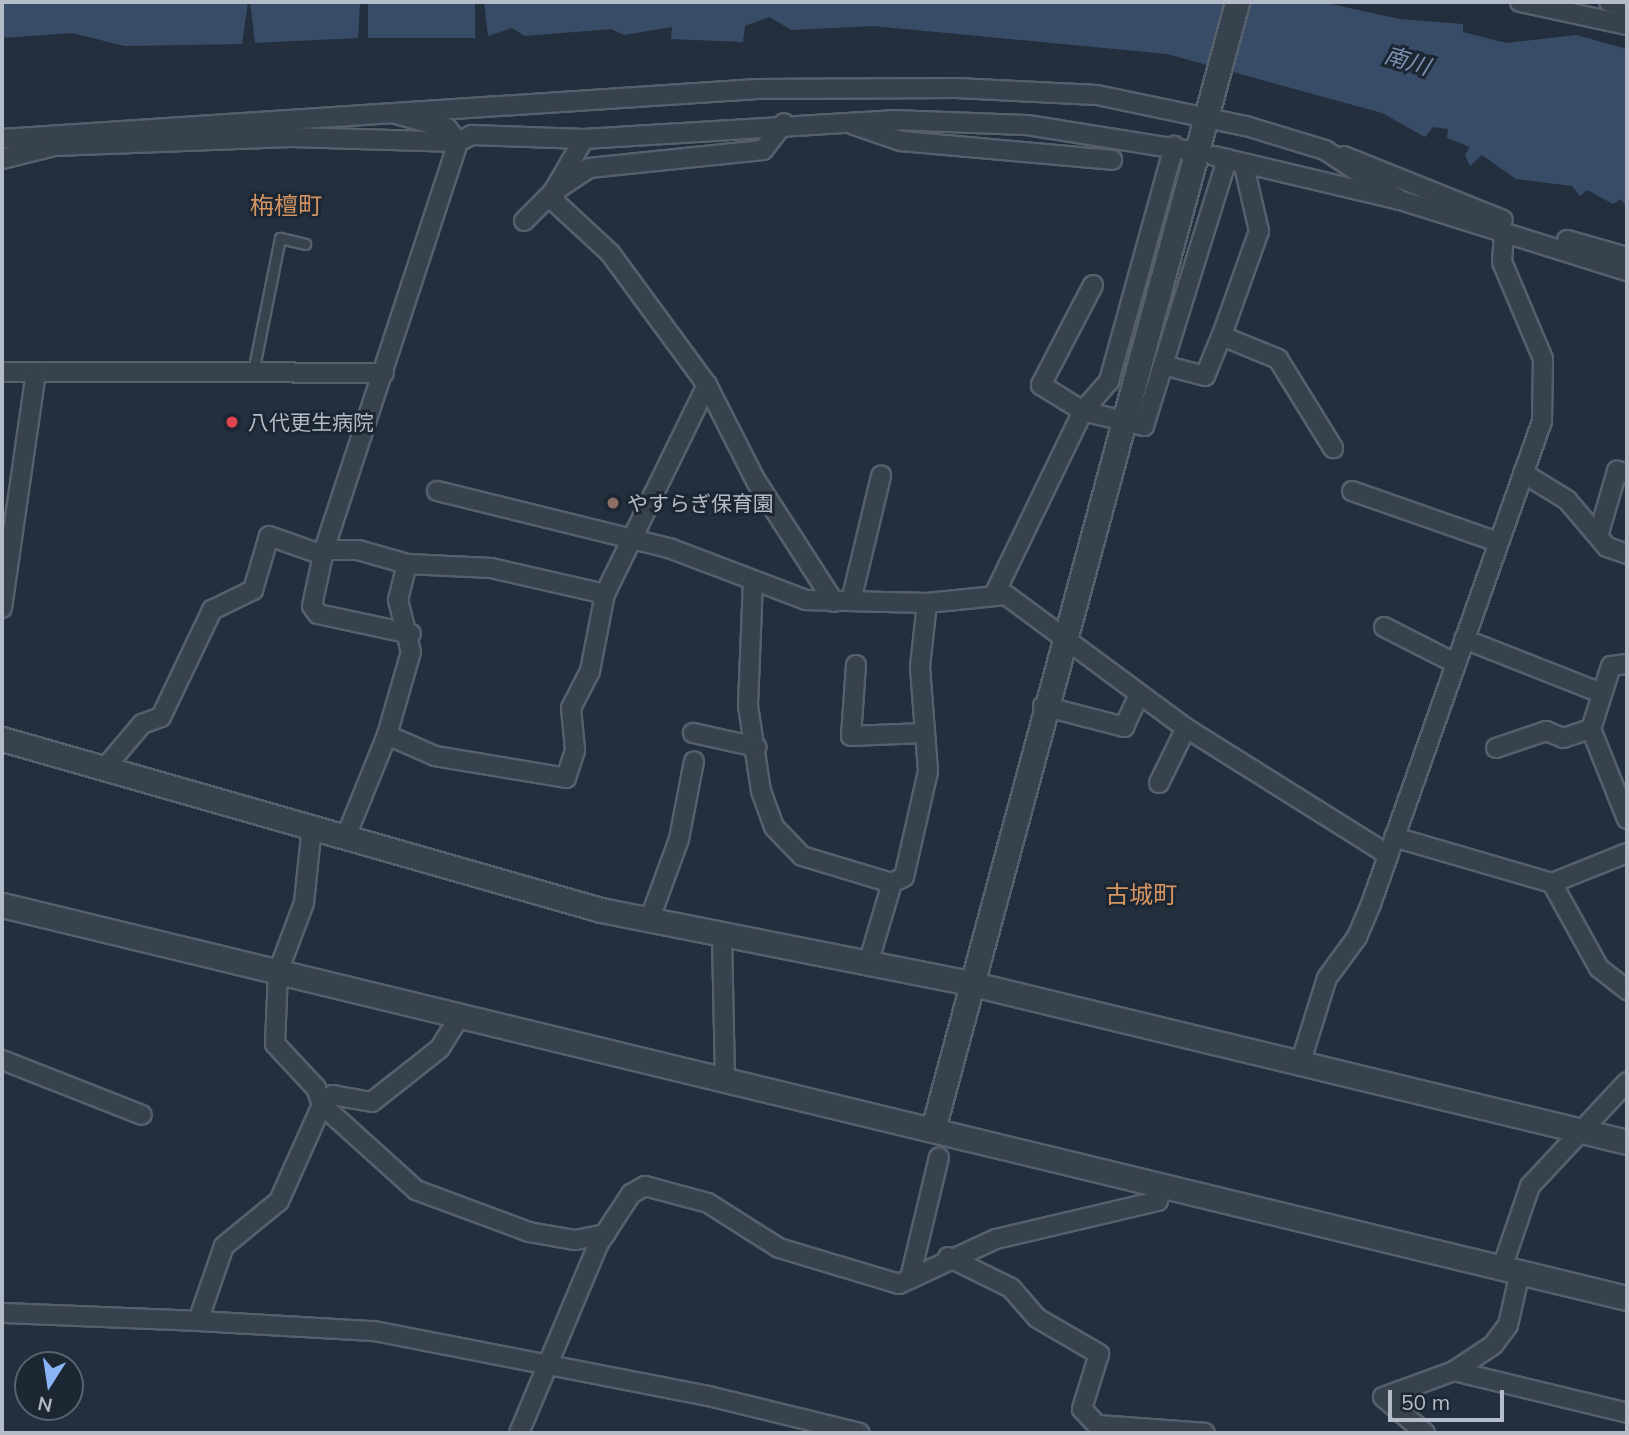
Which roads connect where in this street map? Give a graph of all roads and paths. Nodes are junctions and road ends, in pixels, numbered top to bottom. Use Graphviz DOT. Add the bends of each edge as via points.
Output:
graph roads {
  1 [pos="1237,2"];
  2 [pos="1520,2"];
  3 [pos="1609,2"];
  4 [pos="1627,7"];
  5 [pos="1627,24"];
  6 [pos="1207,114"];
  7 [pos="399,115"];
  8 [pos="844,121"];
  9 [pos="785,123"];
  10 [pos="334,138"];
  11 [pos="2,139"];
  12 [pos="458,142"];
  13 [pos="581,145"];
  14 [pos="1325,150"];
  15 [pos="2,159"];
  16 [pos="1112,160"];
  17 [pos="1244,166"];
  18 [pos="616,167"];
  19 [pos="553,192"];
  20 [pos="1400,200"];
  21 [pos="524,220"];
  22 [pos="1504,231"];
  23 [pos="305,244"];
  24 [pos="1627,257"];
  25 [pos="1627,271"];
  26 [pos="1093,285"];
  27 [pos="1222,336"];
  28 [pos="1163,365"];
  29 [pos="2,372"];
  30 [pos="36,372"];
  31 [pos="253,372"];
  32 [pos="384,373"];
  33 [pos="707,385"];
  34 [pos="1083,411"];
  35 [pos="1120,420"];
  36 [pos="1333,448"];
  37 [pos="1523,473"];
  38 [pos="1627,473"];
  39 [pos="881,476"];
  40 [pos="437,491"];
  41 [pos="1352,491"];
  42 [pos="1599,533"];
  43 [pos="634,541"];
  44 [pos="1498,542"];
  45 [pos="324,553"];
  46 [pos="1627,554"];
  47 [pos="407,564"];
  48 [pos="753,581"];
  49 [pos="995,593"];
  50 [pos="606,594"];
  51 [pos="843,601"];
  52 [pos="927,603"];
  53 [pos="2,608"];
  54 [pos="1384,626"];
  55 [pos="411,634"];
  56 [pos="1062,634"];
  57 [pos="1464,639"];
  58 [pos="1455,663"];
  59 [pos="1627,664"];
  60 [pos="856,665"];
  61 [pos="1601,693"];
  62 [pos="1139,695"];
  63 [pos="1042,706"];
  64 [pos="1186,728"];
  65 [pos="1591,729"];
  66 [pos="693,733"];
  67 [pos="925,733"];
  68 [pos="387,735"];
  69 [pos="2,739"];
  70 [pos="756,747"];
  71 [pos="1496,748"];
  72 [pos="694,761"];
  73 [pos="104,769"];
  74 [pos="1159,783"];
  75 [pos="1627,819"];
  76 [pos="312,825"];
  77 [pos="347,834"];
  78 [pos="1394,837"];
  79 [pos="1627,853"];
  80 [pos="1387,854"];
  81 [pos="892,883"];
  82 [pos="1552,883"];
  83 [pos="2,905"];
  84 [pos="649,921"];
  85 [pos="722,936"];
  86 [pos="868,964"];
  87 [pos="278,972"];
  88 [pos="969,983"];
  89 [pos="1627,990"];
  90 [pos="460,1016"];
  91 [pos="2,1060"];
  92 [pos="1300,1064"];
  93 [pos="725,1079"];
  94 [pos="1627,1082"];
  95 [pos="322,1105"];
  96 [pos="142,1115"];
  97 [pos="933,1129"];
  98 [pos="1582,1131"];
  99 [pos="1627,1142"];
  100 [pos="939,1157"];
  101 [pos="1160,1184"];
  102 [pos="605,1234"];
  103 [pos="948,1257"];
  104 [pos="1511,1270"];
  105 [pos="910,1278"];
  106 [pos="1627,1298"];
  107 [pos="2,1313"];
  108 [pos="198,1321"];
  109 [pos="548,1362"];
  110 [pos="1454,1371"];
  111 [pos="1627,1413"];
  112 [pos="806,1426"];
  113 [pos="519,1433"];
  114 [pos="860,1433"];
  115 [pos="1205,1433"];
  116 [pos="1425,1433"];
  1 -- 6 [label="street"];
  2 -- 5 [label="street"];
  3 -- 4 [label="street"];
  6 -- 7 [label="street" via="1097,95 871,85"];
  6 -- 14 [label="street"];
  6 -- 35 [label="street"];
  7 -- 10 [label="street"];
  7 -- 11 [label="street"];
  7 -- 12 [label="street" via="447,128"];
  8 -- 9 [label="street"];
  8 -- 16 [label="street" via="901,141"];
  8 -- 34 [label="street" via="1027,125 1180,148 1109,381"];
  9 -- 13 [label="street"];
  9 -- 18 [label="street" via="763,150"];
  10 -- 12 [label="street"];
  10 -- 15 [label="street" via="54,146"];
  12 -- 13 [label="street" via="472,135"];
  12 -- 32 [label="street"];
  13 -- 18 [label="street"];
  13 -- 19 [label="street"];
  14 -- 20 [label="street"];
  14 -- 24 [label="street" via="1497,218"];
  17 -- 20 [label="street"];
  17 -- 27 [label="street" via="1259,231"];
  17 -- 28 [label="street" via="1220,158"];
  18 -- 19 [label="street" via="589,168"];
  19 -- 21 [label="street"];
  19 -- 33 [label="street" via="557,204 631,279"];
  20 -- 22 [label="street"];
  22 -- 25 [label="street"];
  22 -- 37 [label="street" via="1502,262 1543,359 1542,421"];
  23 -- 31 [label="lane" via="280,238"];
  26 -- 34 [label="street" via="1041,384"];
  27 -- 28 [label="street" via="1205,376"];
  27 -- 36 [label="street" via="1278,359"];
  28 -- 35 [label="street" via="1144,426"];
  29 -- 30 [label="street"];
  30 -- 31 [label="street"];
  30 -- 53 [label="street"];
  31 -- 32 [label="street"];
  32 -- 45 [label="street"];
  33 -- 43 [label="street"];
  33 -- 51 [label="street" via="756,481"];
  34 -- 35 [label="street"];
  34 -- 49 [label="street"];
  35 -- 56 [label="street"];
  37 -- 42 [label="street" via="1567,500"];
  37 -- 44 [label="street"];
  38 -- 42 [label="street" via="1618,471"];
  39 -- 51 [label="street"];
  40 -- 43 [label="street"];
  41 -- 44 [label="street"];
  42 -- 46 [label="street" via="1607,548"];
  43 -- 48 [label="street"];
  43 -- 50 [label="street"];
  44 -- 57 [label="street"];
  45 -- 47 [label="street" via="358,550"];
  45 -- 55 [label="street" via="312,606 318,614"];
  45 -- 73 [label="street" via="263,539 253,590 212,610 161,717 142,724"];
  47 -- 50 [label="street" via="491,568"];
  47 -- 55 [label="street" via="398,600"];
  48 -- 51 [label="street" via="806,600"];
  48 -- 70 [label="street" via="748,706"];
  49 -- 52 [label="street"];
  49 -- 56 [label="street"];
  50 -- 68 [label="street" via="590,671 571,708 575,750 566,778 435,756"];
  51 -- 52 [label="street"];
  52 -- 67 [label="street" via="920,667"];
  54 -- 58 [label="street"];
  55 -- 68 [label="street"];
  56 -- 62 [label="street"];
  56 -- 63 [label="street"];
  57 -- 58 [label="street"];
  57 -- 61 [label="street"];
  58 -- 78 [label="street"];
  59 -- 61 [label="street" via="1611,666"];
  60 -- 67 [label="street" via="851,736"];
  61 -- 65 [label="street"];
  62 -- 63 [label="street" via="1124,727"];
  62 -- 64 [label="street"];
  63 -- 88 [label="street"];
  64 -- 74 [label="street"];
  64 -- 80 [label="street"];
  65 -- 71 [label="street" via="1563,738 1546,731"];
  65 -- 75 [label="street"];
  66 -- 70 [label="street"];
  67 -- 81 [label="street" via="928,771 918,822 904,877"];
  68 -- 77 [label="street"];
  69 -- 73 [label="street"];
  70 -- 81 [label="street" via="761,791 788,846"];
  72 -- 84 [label="street" via="679,839"];
  73 -- 76 [label="street"];
  76 -- 77 [label="street"];
  76 -- 87 [label="street" via="304,903"];
  77 -- 84 [label="street"];
  78 -- 80 [label="street"];
  78 -- 82 [label="street"];
  79 -- 82 [label="street"];
  80 -- 92 [label="street" via="1357,937 1327,978"];
  81 -- 86 [label="street"];
  82 -- 89 [label="street" via="1599,968"];
  83 -- 87 [label="street"];
  84 -- 85 [label="street"];
  85 -- 86 [label="street"];
  85 -- 93 [label="street"];
  86 -- 88 [label="street"];
  87 -- 90 [label="street"];
  87 -- 95 [label="street" via="275,1044 316,1088"];
  88 -- 92 [label="street"];
  88 -- 97 [label="street"];
  90 -- 93 [label="street"];
  90 -- 95 [label="street" via="439,1049 372,1102 333,1095"];
  91 -- 96 [label="street"];
  92 -- 98 [label="street"];
  93 -- 97 [label="street"];
  94 -- 98 [label="street"];
  95 -- 102 [label="street" via="416,1190 529,1232 575,1240"];
  95 -- 108 [label="street" via="279,1201 224,1246"];
  97 -- 101 [label="street"];
  98 -- 99 [label="street"];
  98 -- 104 [label="street" via="1530,1186"];
  100 -- 105 [label="street"];
  101 -- 103 [label="street" via="1158,1201 996,1239"];
  101 -- 104 [label="street"];
  102 -- 105 [label="street" via="631,1194 645,1186 708,1203 779,1248 899,1284"];
  102 -- 109 [label="street"];
  103 -- 105 [label="street"];
  103 -- 115 [label="street" via="1011,1288 1037,1318 1099,1354 1082,1409 1097,1425"];
  104 -- 106 [label="street"];
  104 -- 110 [label="street" via="1508,1325 1493,1345"];
  107 -- 108 [label="street"];
  108 -- 109 [label="street" via="374,1331"];
  109 -- 112 [label="street"];
  109 -- 113 [label="street"];
  110 -- 111 [label="street"];
  110 -- 116 [label="street" via="1383,1397"];
  112 -- 114 [label="street"];
}
